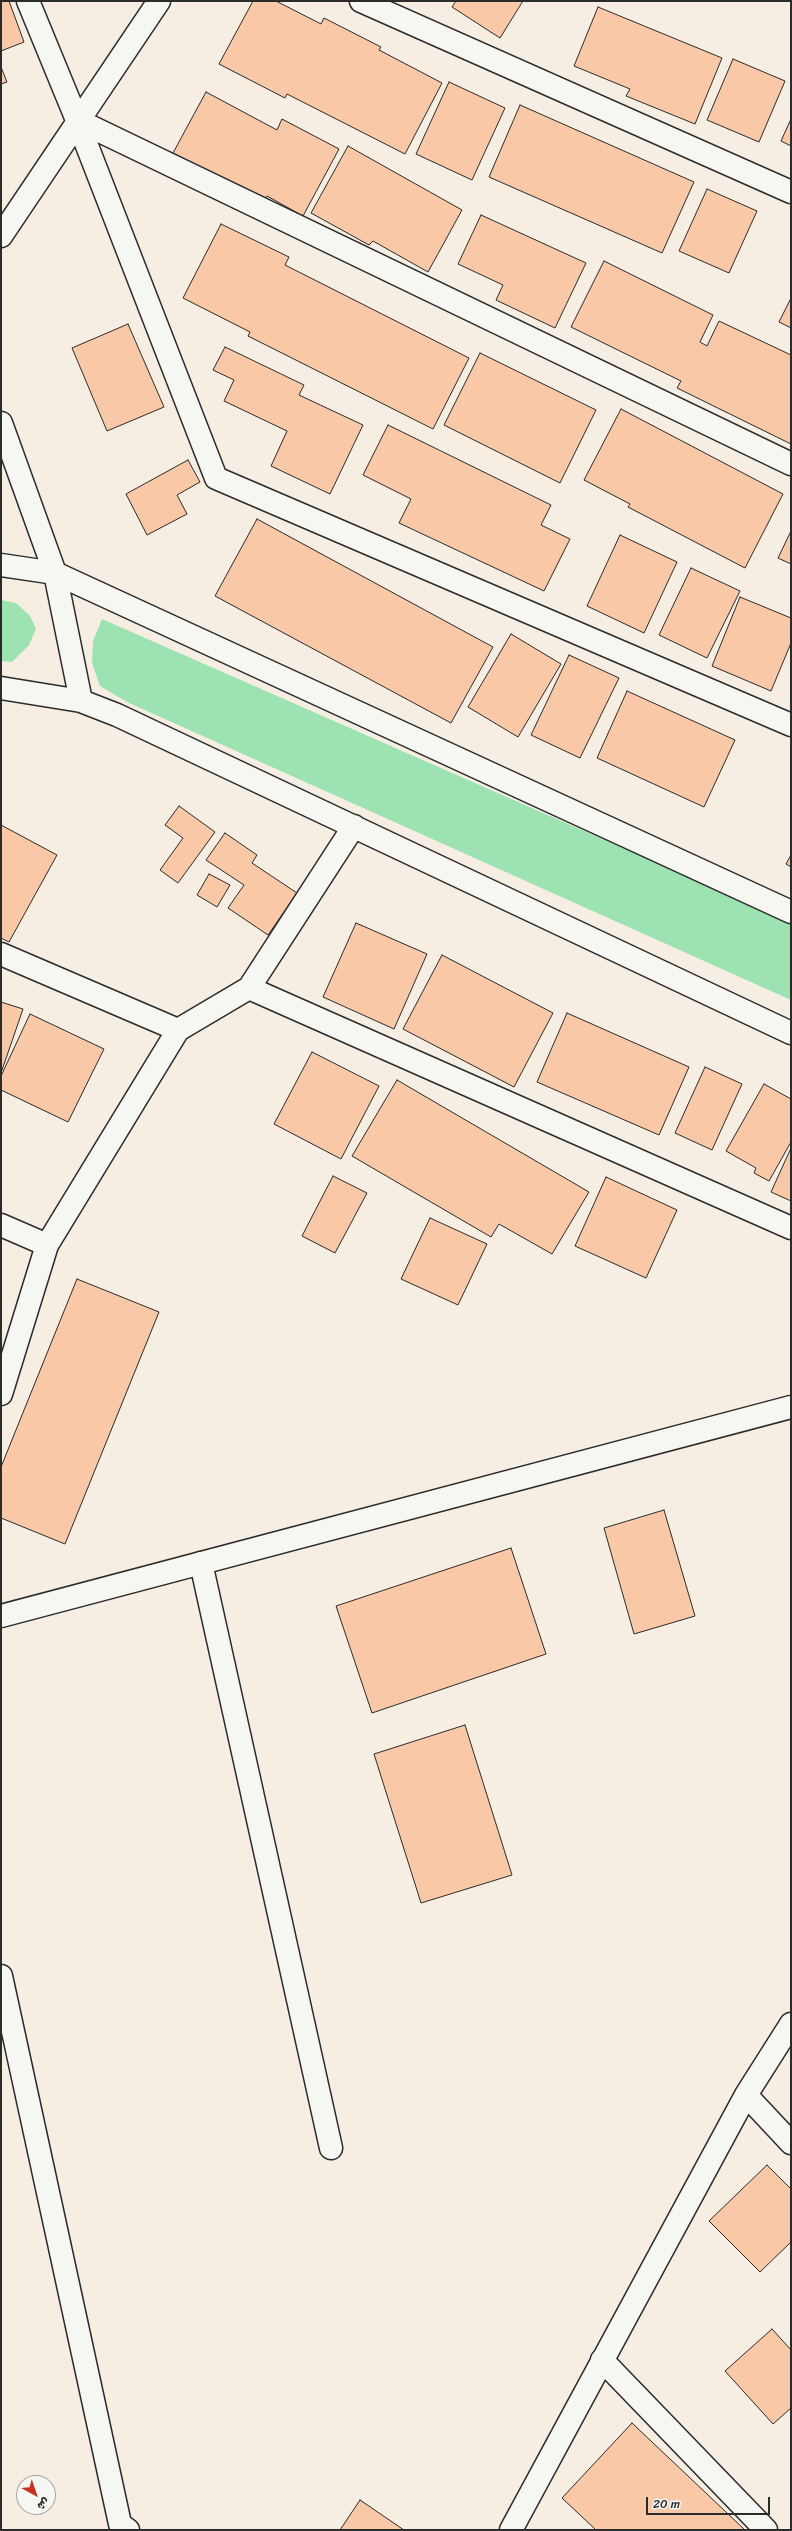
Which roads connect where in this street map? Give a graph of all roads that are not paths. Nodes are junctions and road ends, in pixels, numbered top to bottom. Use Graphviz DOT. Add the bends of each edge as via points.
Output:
graph roads {
  1 [pos="28,1"];
  2 [pos="159,1"];
  3 [pos="361,1"];
  4 [pos="77,120"];
  5 [pos="791,192"];
  6 [pos="1,236"];
  7 [pos="1,423"];
  8 [pos="791,464"];
  9 [pos="1,565"];
  10 [pos="55,573"];
  11 [pos="1,688"];
  12 [pos="81,701"];
  13 [pos="791,724"];
  14 [pos="354,826"];
  15 [pos="791,912"];
  16 [pos="1,954"];
  17 [pos="249,988"];
  18 [pos="178,1030"];
  19 [pos="791,1033"];
  20 [pos="1,1225"];
  21 [pos="791,1228"];
  22 [pos="47,1245"];
  23 [pos="1,1394"];
  24 [pos="791,1407"];
  25 [pos="201,1564"];
  26 [pos="1,1616"];
  27 [pos="1,1976"];
  28 [pos="791,2024"];
  29 [pos="746,2095"];
  30 [pos="791,2143"];
  31 [pos="331,2148"];
  32 [pos="602,2360"];
  33 [pos="128,2530"];
  34 [pos="511,2530"];
  35 [pos="766,2530"];
  1 -- 4 [label="street"];
  2 -- 4 [label="street"];
  3 -- 5 [label="street"];
  4 -- 6 [label="street"];
  4 -- 8 [label="street"];
  4 -- 13 [label="street" via="216,478"];
  7 -- 10 [label="street"];
  9 -- 10 [label="street"];
  10 -- 12 [label="street"];
  10 -- 15 [label="street"];
  11 -- 12 [label="street"];
  12 -- 14 [label="street" via="117,715"];
  14 -- 17 [label="street"];
  14 -- 19 [label="street"];
  16 -- 18 [label="street"];
  17 -- 18 [label="street"];
  17 -- 21 [label="street"];
  18 -- 22 [label="street"];
  20 -- 22 [label="street"];
  22 -- 23 [label="street"];
  24 -- 25 [label="street"];
  25 -- 26 [label="street"];
  25 -- 31 [label="street"];
  27 -- 33 [label="street" via="120,2524"];
  28 -- 29 [label="street"];
  29 -- 30 [label="street"];
  29 -- 32 [label="street"];
  32 -- 34 [label="street"];
  32 -- 35 [label="street"];
}
